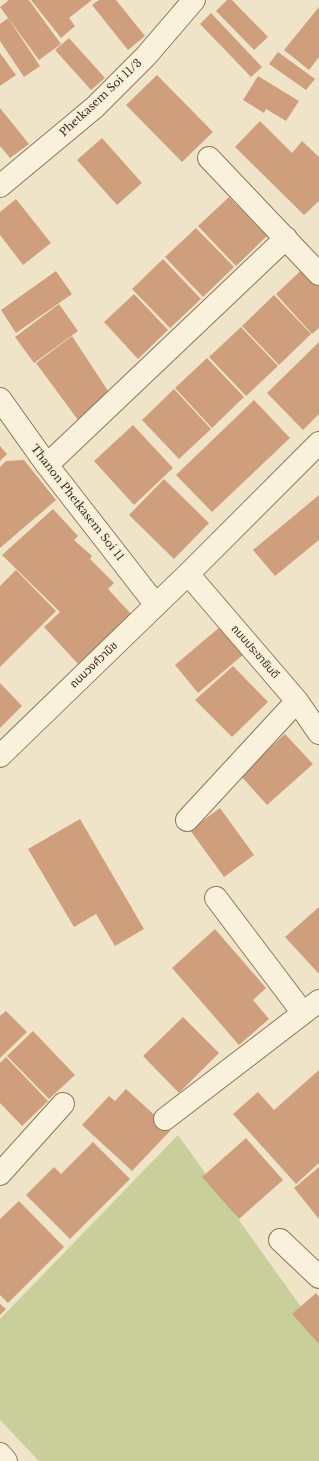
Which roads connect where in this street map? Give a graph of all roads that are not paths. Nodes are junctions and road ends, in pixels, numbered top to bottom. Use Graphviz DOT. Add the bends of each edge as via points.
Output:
graph roads {
  1 [pos="194,0"];
  2 [pos="210,158"];
  3 [pos="0,186"];
  4 [pos="286,238"];
  5 [pos="319,274"];
  6 [pos="0,399"];
  7 [pos="319,443"];
  8 [pos="47,465"];
  9 [pos="188,574"];
  10 [pos="156,605"];
  11 [pos="297,701"];
  12 [pos="319,733"];
  13 [pos="0,756"];
  14 [pos="187,820"];
  15 [pos="216,898"];
  16 [pos="311,1007"];
  17 [pos="63,1104"];
  18 [pos="165,1119"];
  19 [pos="0,1174"];
  20 [pos="280,1240"];
  21 [pos="319,1277"];
  22 [pos="0,1454"];
  23 [pos="6,1461"];
  1 -- 3 [label="street, Phetkasem Soi 11/3" via="146,56 95,107"];
  2 -- 4 [label="street"];
  4 -- 5 [label="street"];
  4 -- 8 [label="street"];
  6 -- 8 [label="street, Thanon Phetkasem Soi 11"];
  7 -- 9 [label="street, ถนนวงศ์วานิช"];
  8 -- 10 [label="street, Thanon Phetkasem Soi 11"];
  9 -- 10 [label="street, ถนนวงศ์วานิช"];
  9 -- 11 [label="street, ถนนประชายินดี"];
  10 -- 13 [label="street, ถนนวงศ์วานิช"];
  11 -- 12 [label="street, ถนนประชายินดี"];
  11 -- 14 [label="street"];
  15 -- 16 [label="street"];
  16 -- 18 [label="street"];
  17 -- 19 [label="street"];
  20 -- 21 [label="street"];
  22 -- 23 [label="street"];
}
